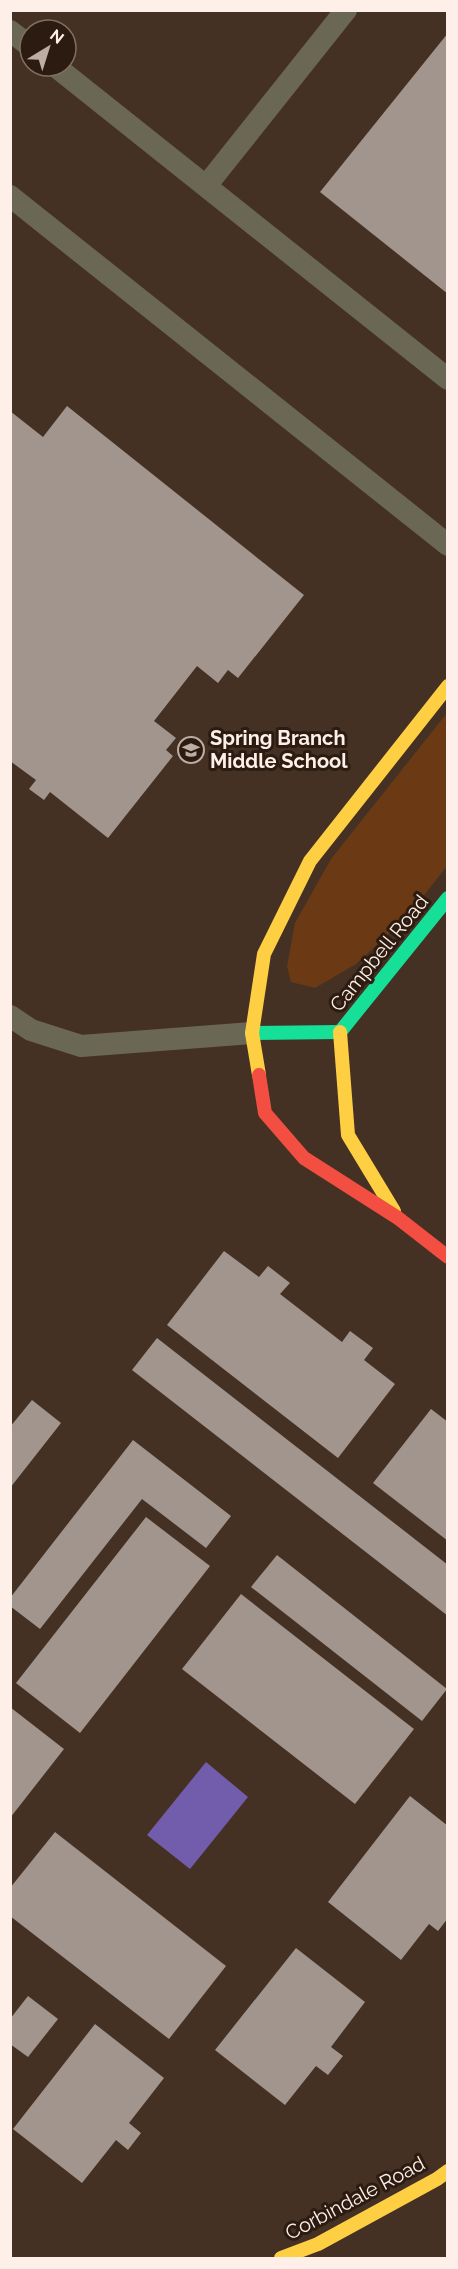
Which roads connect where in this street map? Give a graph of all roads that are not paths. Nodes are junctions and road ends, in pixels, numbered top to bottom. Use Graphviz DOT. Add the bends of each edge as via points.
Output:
graph roads {
  1 [pos="346,10"];
  2 [pos="70,78"];
  3 [pos="206,186"];
  4 [pos="10,196"];
  5 [pos="447,379"];
  6 [pos="447,545"];
  7 [pos="447,686"];
  8 [pos="447,898"];
  9 [pos="10,1016"];
  10 [pos="340,1032"];
  11 [pos="252,1033"];
  12 [pos="398,1218"];
  13 [pos="447,1257"];
  14 [pos="447,2171"];
  15 [pos="281,2259"];
  1 -- 3 [label="lane"];
  2 -- 3 [label="lane"];
  3 -- 5 [label="lane"];
  4 -- 6 [label="lane"];
  7 -- 11 [label="street" via="310,861 264,954"];
  8 -- 10 [label="street, Campbell Road"];
  9 -- 11 [label="lane" via="31,1030 81,1046"];
  10 -- 11 [label="street"];
  10 -- 12 [label="street" via="348,1136"];
  11 -- 12 [label="street" via="265,1113 304,1158"];
  12 -- 13 [label="street"];
  14 -- 15 [label="street, Corbindale Road" via="318,2244"];
}
